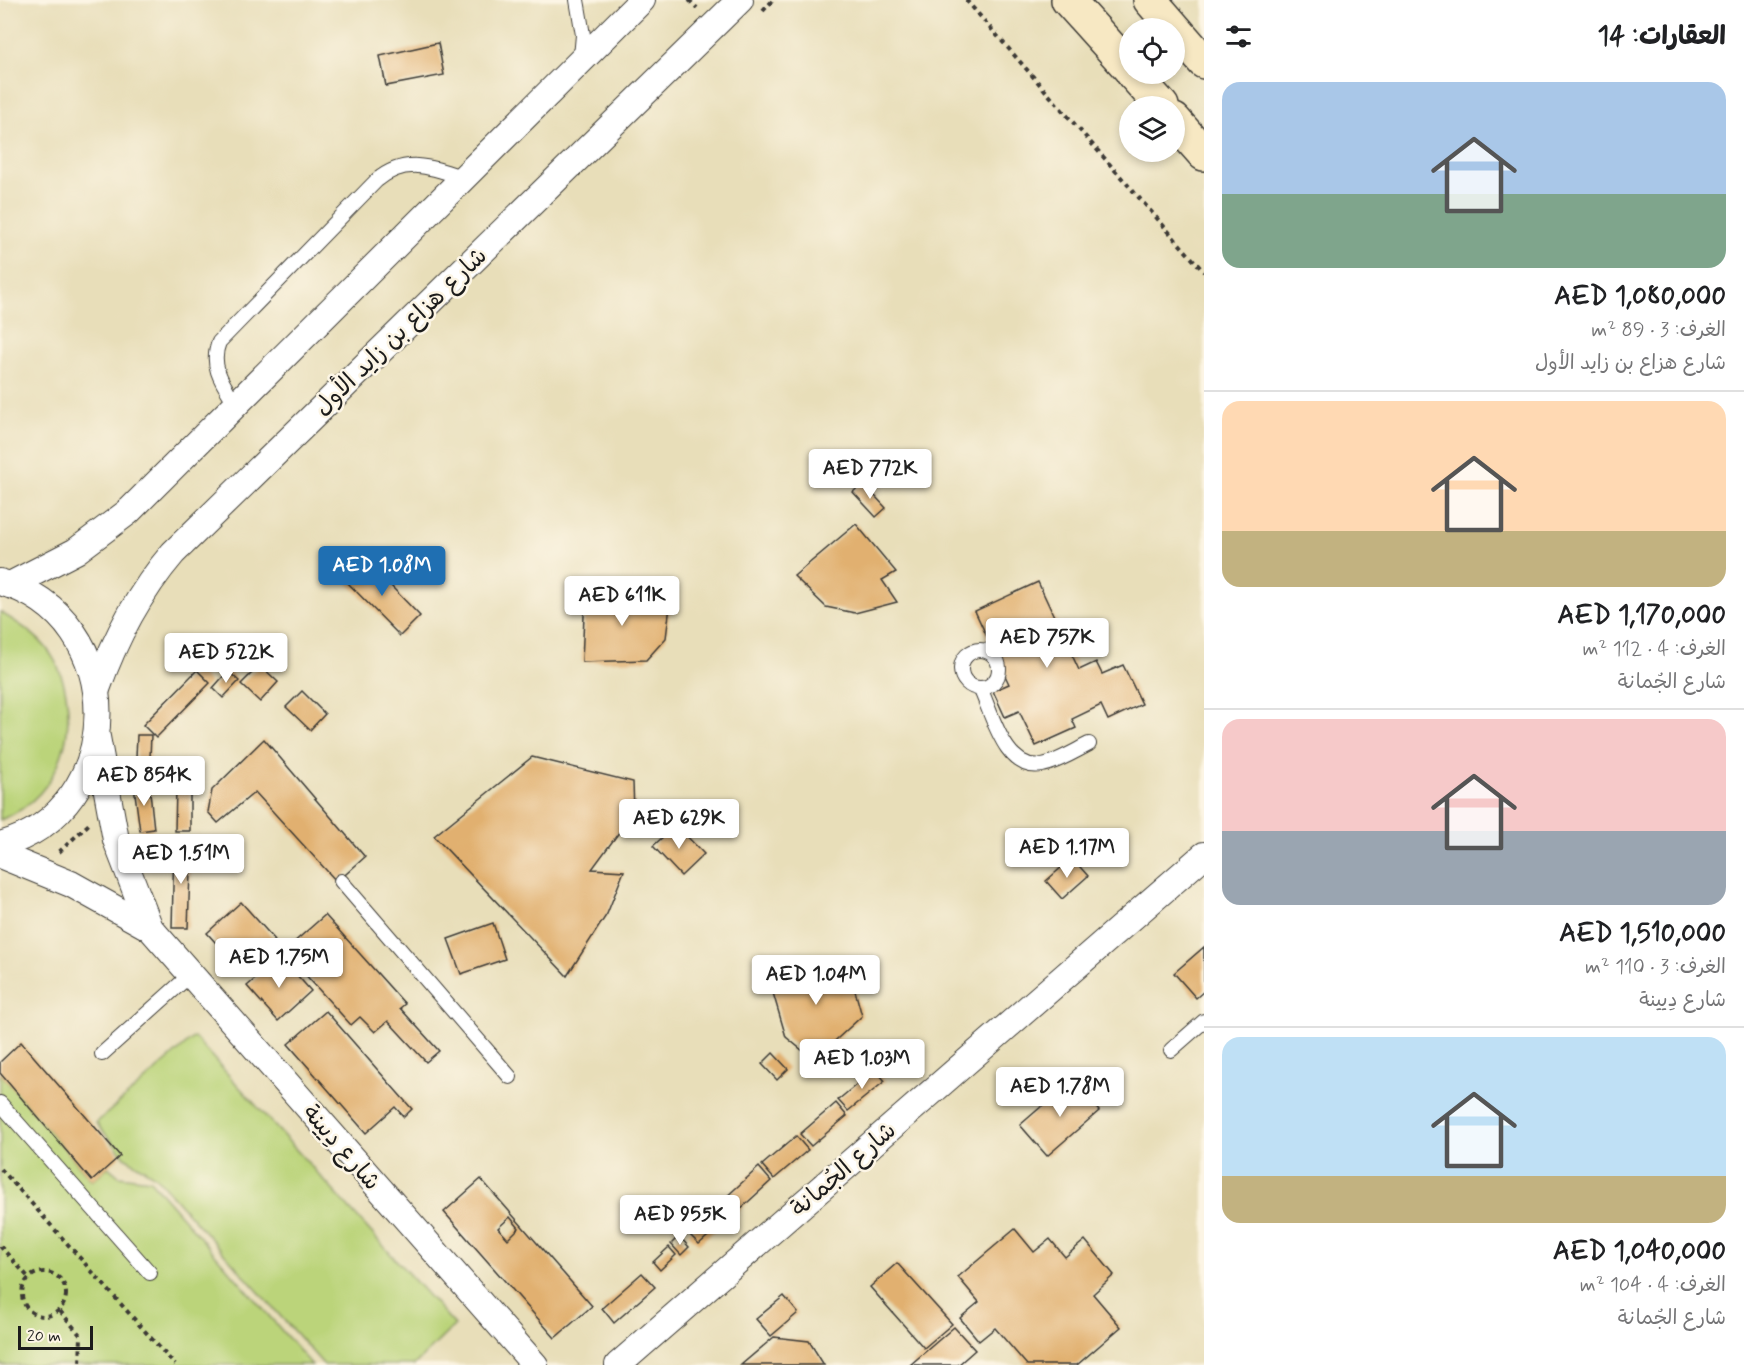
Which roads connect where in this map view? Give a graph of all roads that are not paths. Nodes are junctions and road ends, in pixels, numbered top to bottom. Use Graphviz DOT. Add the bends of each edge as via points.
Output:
graph roads {
  1 [pos="577,0"];
  2 [pos="642,0"];
  3 [pos="741,0"];
  4 [pos="1068,0"];
  5 [pos="1150,0"];
  6 [pos="1201,51"];
  7 [pos="1119,57"];
  8 [pos="580,62"];
  9 [pos="1142,84"];
  10 [pos="1153,96"];
  11 [pos="1185,132"];
  12 [pos="1204,154"];
  13 [pos="464,178"];
  14 [pos="237,406"];
  15 [pos="5,583"];
  16 [pos="980,688"];
  17 [pos="97,689"];
  18 [pos="97,737"];
  19 [pos="1089,744"];
  20 [pos="0,845"];
  21 [pos="0,855"];
  22 [pos="1204,855"];
  23 [pos="341,880"];
  24 [pos="150,928"];
  25 [pos="190,975"];
  26 [pos="1204,1021"];
  27 [pos="1171,1050"];
  28 [pos="102,1054"];
  29 [pos="510,1077"];
  30 [pos="0,1103"];
  31 [pos="150,1274"];
  32 [pos="628,1362"];
  33 [pos="535,1365"];
  1 -- 8 [label="lane" via="583,35"];
  2 -- 8 [label="street"];
  3 -- 17 [label="street, شارع هزاع بن زايد الأول" via="191,533 141,594 115,640"];
  4 -- 7 [label="main road"];
  5 -- 6 [label="main road"];
  8 -- 13 [label="street"];
  9 -- 10 [label="main road"];
  11 -- 12 [label="main road"];
  13 -- 14 [label="street"];
  13 -- 14 [label="lane" via="412,164 391,170 376,181 219,342 216,370"];
  14 -- 15 [label="street" via="103,532 49,567"];
  15 -- 17 [label="street" via="35,597 58,615 89,662"];
  16 -- 19 [label="lane" via="1009,751 1023,763 1042,765"];
  17 -- 18 [label="street"];
  18 -- 20 [label="street" via="81,781 58,812 35,829"];
  18 -- 24 [label="street, شارع دِيينة" via="108,810 125,870"];
  21 -- 24 [label="street, شارع دِيينة" via="98,898"];
  22 -- 32 [label="street, شارع الجُمانة"];
  23 -- 29 [label="lane"];
  24 -- 25 [label="street, شارع دِيينة"];
  25 -- 28 [label="lane"];
  25 -- 33 [label="street, شارع دِيينة"];
  26 -- 27 [label="lane"];
  30 -- 31 [label="lane"];
}
